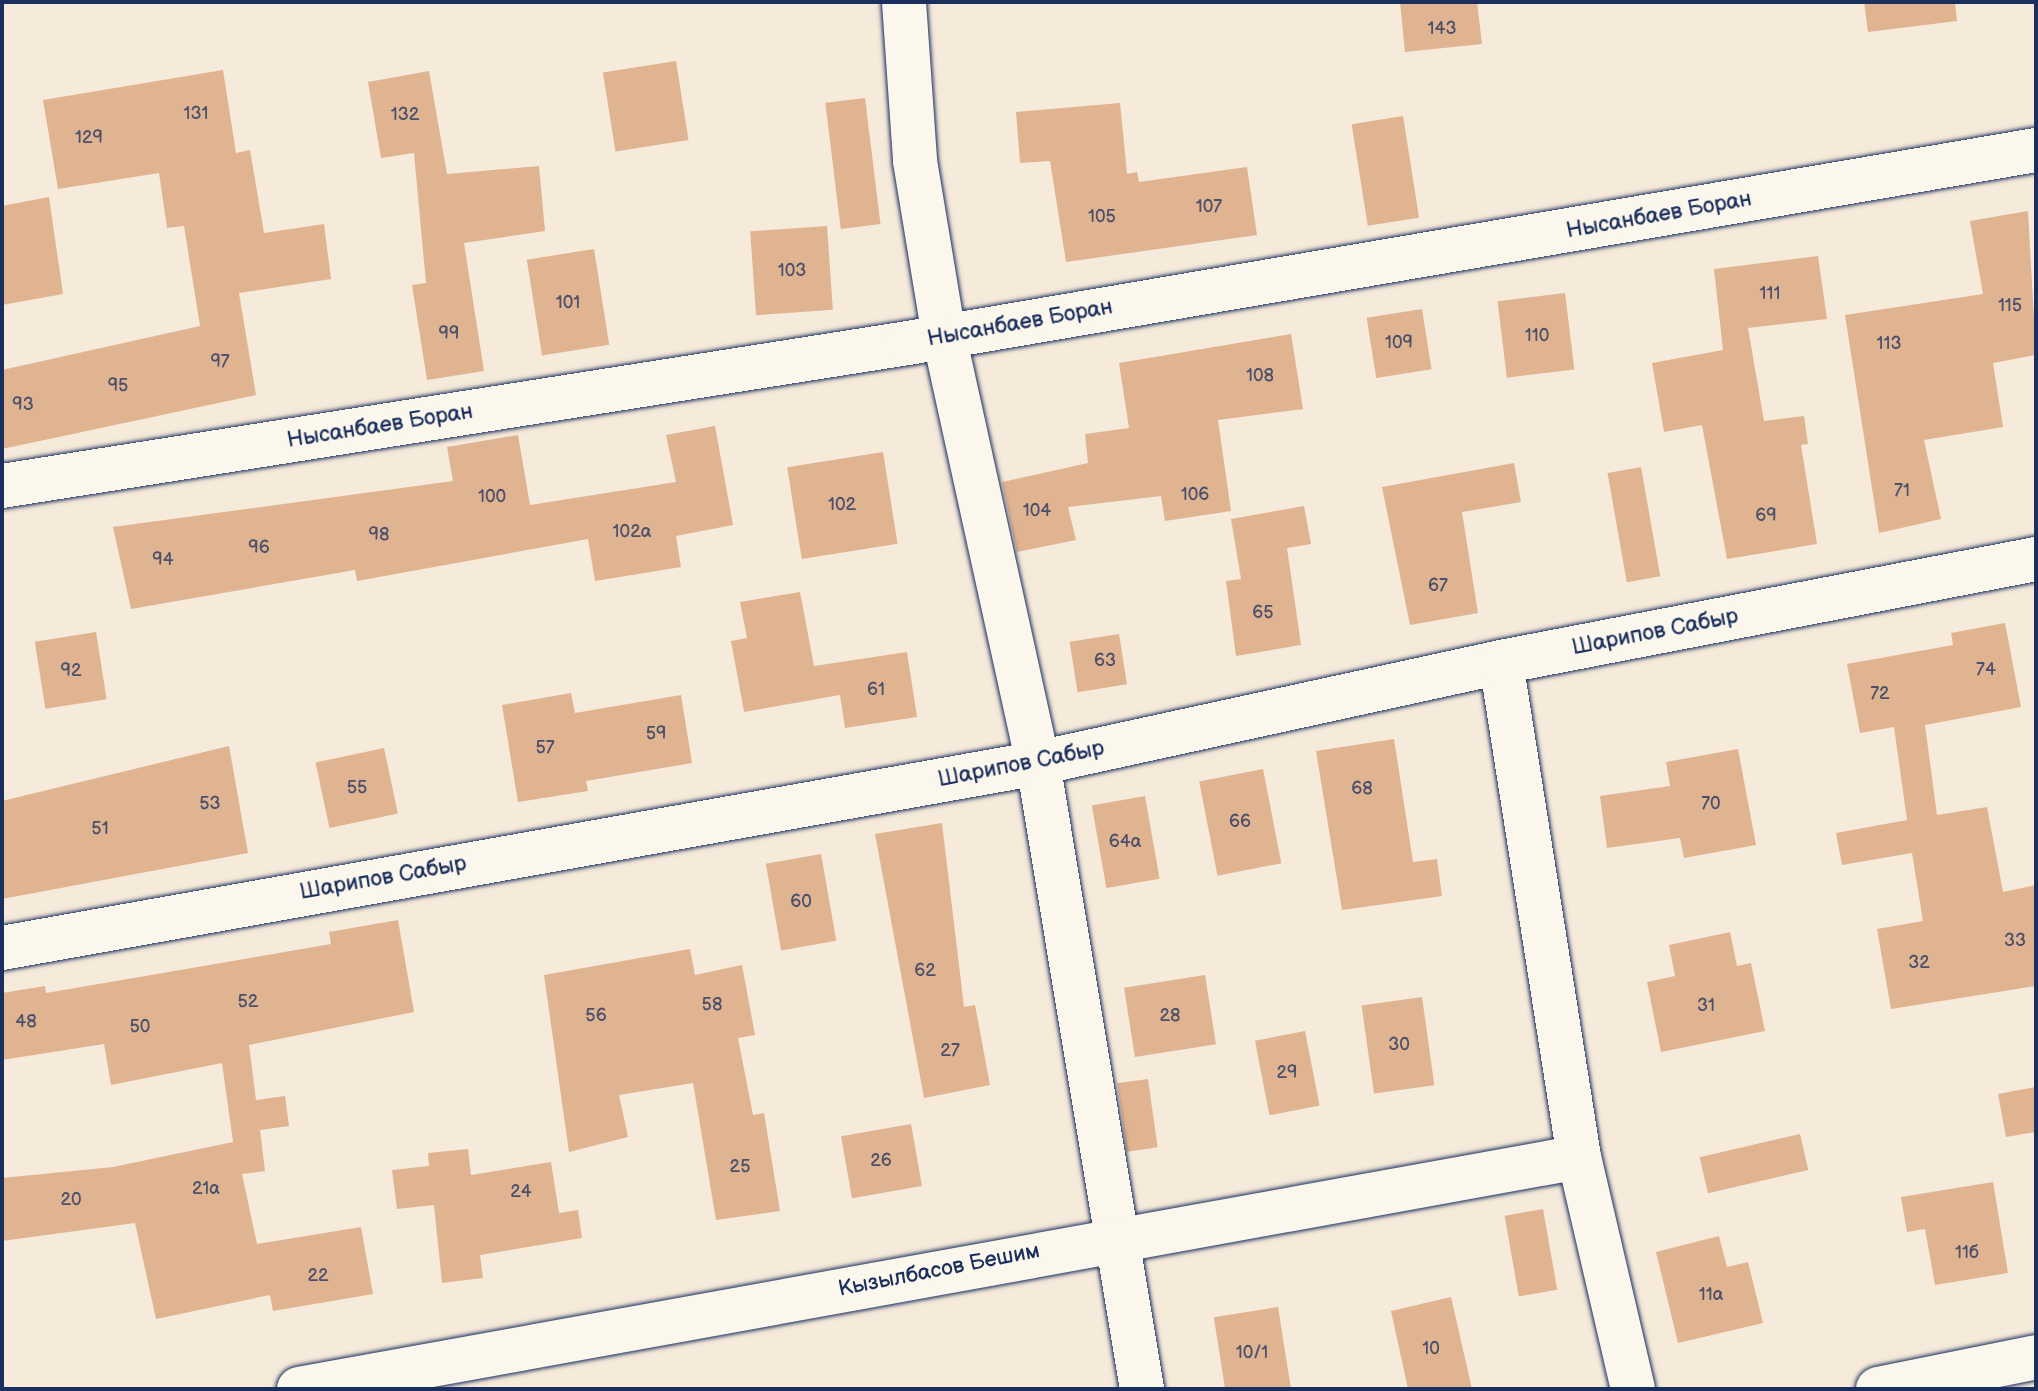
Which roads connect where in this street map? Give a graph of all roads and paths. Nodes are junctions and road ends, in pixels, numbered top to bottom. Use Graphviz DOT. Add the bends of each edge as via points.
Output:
graph roads {
  1 [pos="904,2"];
  2 [pos="2036,150"];
  3 [pos="944,336"];
  4 [pos="2,486"];
  5 [pos="2036,559"];
  6 [pos="1501,662"];
  7 [pos="1038,763"];
  8 [pos="2,948"];
  9 [pos="1579,1157"];
  10 [pos="1115,1238"];
  11 [pos="2036,1357"];
  12 [pos="299,1389"];
  13 [pos="1142,1389"];
  14 [pos="1633,1389"];
  15 [pos="1878,1389"];
  1 -- 3 [label="street" via="915,161"];
  2 -- 3 [label="street, Нысанбаев Боран"];
  3 -- 4 [label="street, Нысанбаев Боран"];
  3 -- 7 [label="street"];
  5 -- 6 [label="street, Шарипов Сабыр"];
  6 -- 7 [label="street, Шарипов Сабыр"];
  6 -- 9 [label="street"];
  7 -- 8 [label="street, Шарипов Сабыр"];
  7 -- 10 [label="street"];
  9 -- 10 [label="street, Кызылбасов Бешим"];
  9 -- 14 [label="street"];
  10 -- 12 [label="street, Кызылбасов Бешим"];
  10 -- 13 [label="street"];
  11 -- 15 [label="street"];
}
